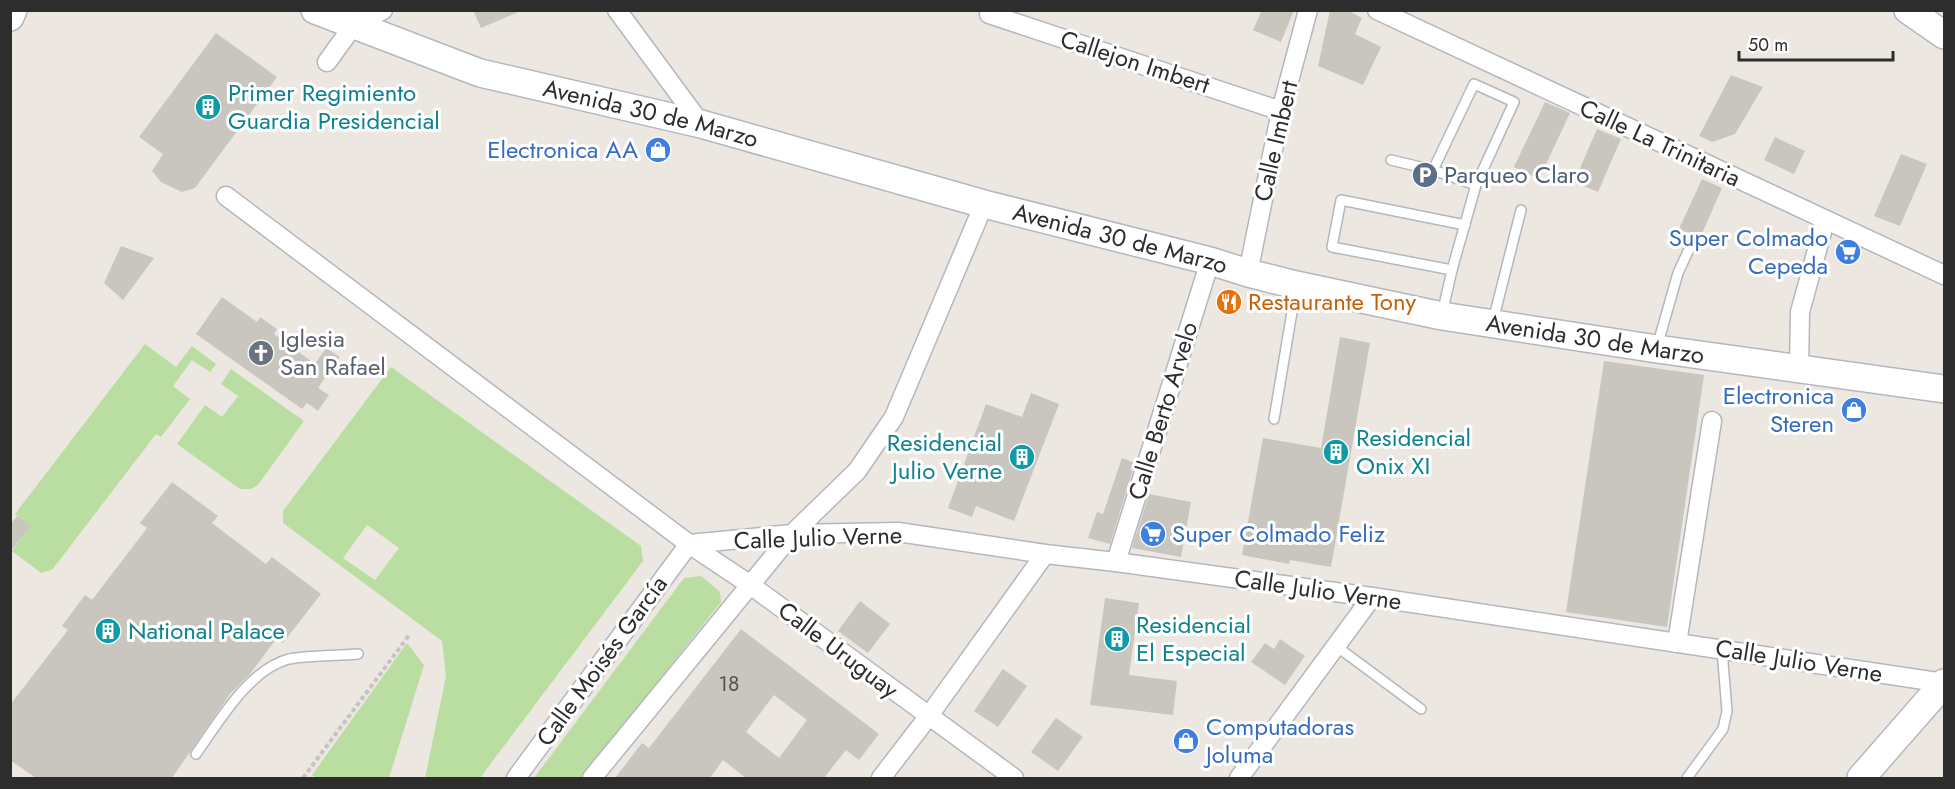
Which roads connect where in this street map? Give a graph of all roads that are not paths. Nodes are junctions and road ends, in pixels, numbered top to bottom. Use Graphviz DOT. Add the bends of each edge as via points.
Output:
graph roads {
  1 [pos="13,10"];
  2 [pos="315,10"];
  3 [pos="383,10"];
  4 [pos="617,10"];
  5 [pos="1308,10"];
  6 [pos="1377,10"];
  7 [pos="1908,10"];
  8 [pos="989,15"];
  9 [pos="10,16"];
  10 [pos="353,26"];
  11 [pos="1944,35"];
  12 [pos="327,62"];
  13 [pos="1281,111"];
  14 [pos="701,124"];
  15 [pos="1391,160"];
  16 [pos="1433,171"];
  17 [pos="1476,185"];
  18 [pos="226,196"];
  19 [pos="984,204"];
  20 [pos="1521,210"];
  21 [pos="1825,221"];
  22 [pos="1465,225"];
  23 [pos="1692,243"];
  24 [pos="1210,261"];
  25 [pos="1452,270"];
  26 [pos="1248,273"];
  27 [pos="1944,275"];
  28 [pos="1296,285"];
  29 [pos="1442,316"];
  30 [pos="1492,324"];
  31 [pos="1657,349"];
  32 [pos="1799,369"];
  33 [pos="1944,389"];
  34 [pos="1274,419"];
  35 [pos="1712,421"];
  36 [pos="792,534"];
  37 [pos="689,544"];
  38 [pos="1045,554"];
  39 [pos="1116,562"];
  40 [pos="749,584"];
  41 [pos="1372,597"];
  42 [pos="1677,643"];
  43 [pos="1336,646"];
  44 [pos="1722,650"];
  45 [pos="358,654"];
  46 [pos="1944,683"];
  47 [pos="1421,709"];
  48 [pos="928,717"];
  49 [pos="196,754"];
  50 [pos="516,778"];
  51 [pos="592,778"];
  52 [pos="880,778"];
  53 [pos="1014,778"];
  54 [pos="1239,778"];
  55 [pos="1687,778"];
  56 [pos="1862,778"];
  1 -- 9 [label="main road"];
  2 -- 10 [label="main road, Avenida 30 de Marzo"];
  3 -- 10 [label="street"];
  4 -- 14 [label="street"];
  5 -- 13 [label="street, Calle Imbert"];
  6 -- 21 [label="street, Calle La Trinitaria"];
  7 -- 11 [label="main road"];
  8 -- 13 [label="street, Callejon Imbert"];
  10 -- 12 [label="street"];
  10 -- 14 [label="main road, Avenida 30 de Marzo" via="480,74"];
  13 -- 26 [label="street, Calle Imbert"];
  14 -- 19 [label="main road, Avenida 30 de Marzo"];
  15 -- 16 [label="lane"];
  16 -- 17 [label="lane"];
  16 -- 17 [label="lane" via="1474,84 1514,102"];
  17 -- 22 [label="lane"];
  18 -- 37 [label="street, Calle Uruguay"];
  19 -- 24 [label="main road, Avenida 30 de Marzo"];
  19 -- 36 [label="street" via="894,417 856,471"];
  20 -- 30 [label="lane"];
  21 -- 27 [label="street, Calle La Trinitaria"];
  21 -- 32 [label="street" via="1800,312"];
  22 -- 25 [label="lane"];
  22 -- 25 [label="lane" via="1341,200 1332,247"];
  23 -- 31 [label="lane" via="1678,273"];
  24 -- 26 [label="main road, Avenida 30 de Marzo"];
  24 -- 39 [label="street, Calle Berto Arvelo"];
  25 -- 29 [label="lane"];
  26 -- 28 [label="main road, Avenida 30 de Marzo"];
  28 -- 29 [label="main road, Avenida 30 de Marzo"];
  28 -- 34 [label="lane"];
  29 -- 30 [label="main road, Avenida 30 de Marzo"];
  30 -- 31 [label="main road, Avenida 30 de Marzo"];
  31 -- 32 [label="main road, Avenida 30 de Marzo"];
  32 -- 33 [label="main road, Avenida 30 de Marzo"];
  35 -- 42 [label="street"];
  36 -- 37 [label="street, Calle Julio Verne"];
  36 -- 38 [label="street, Calle Julio Verne" via="898,532"];
  36 -- 40 [label="street"];
  37 -- 40 [label="street, Calle Uruguay"];
  37 -- 50 [label="street, Calle Moisés García"];
  38 -- 39 [label="street, Calle Julio Verne"];
  38 -- 48 [label="street"];
  39 -- 41 [label="street, Calle Julio Verne"];
  40 -- 48 [label="street, Calle Uruguay"];
  40 -- 51 [label="street"];
  41 -- 42 [label="street, Calle Julio Verne"];
  41 -- 43 [label="street"];
  42 -- 44 [label="street, Calle Julio Verne"];
  43 -- 47 [label="lane"];
  43 -- 54 [label="street"];
  44 -- 46 [label="street, Calle Julio Verne"];
  44 -- 55 [label="lane" via="1726,711 1723,729"];
  45 -- 49 [label="lane" via="288,659 273,667 242,691"];
  46 -- 56 [label="main road"];
  48 -- 52 [label="street"];
  48 -- 53 [label="street, Calle Uruguay"];
}
